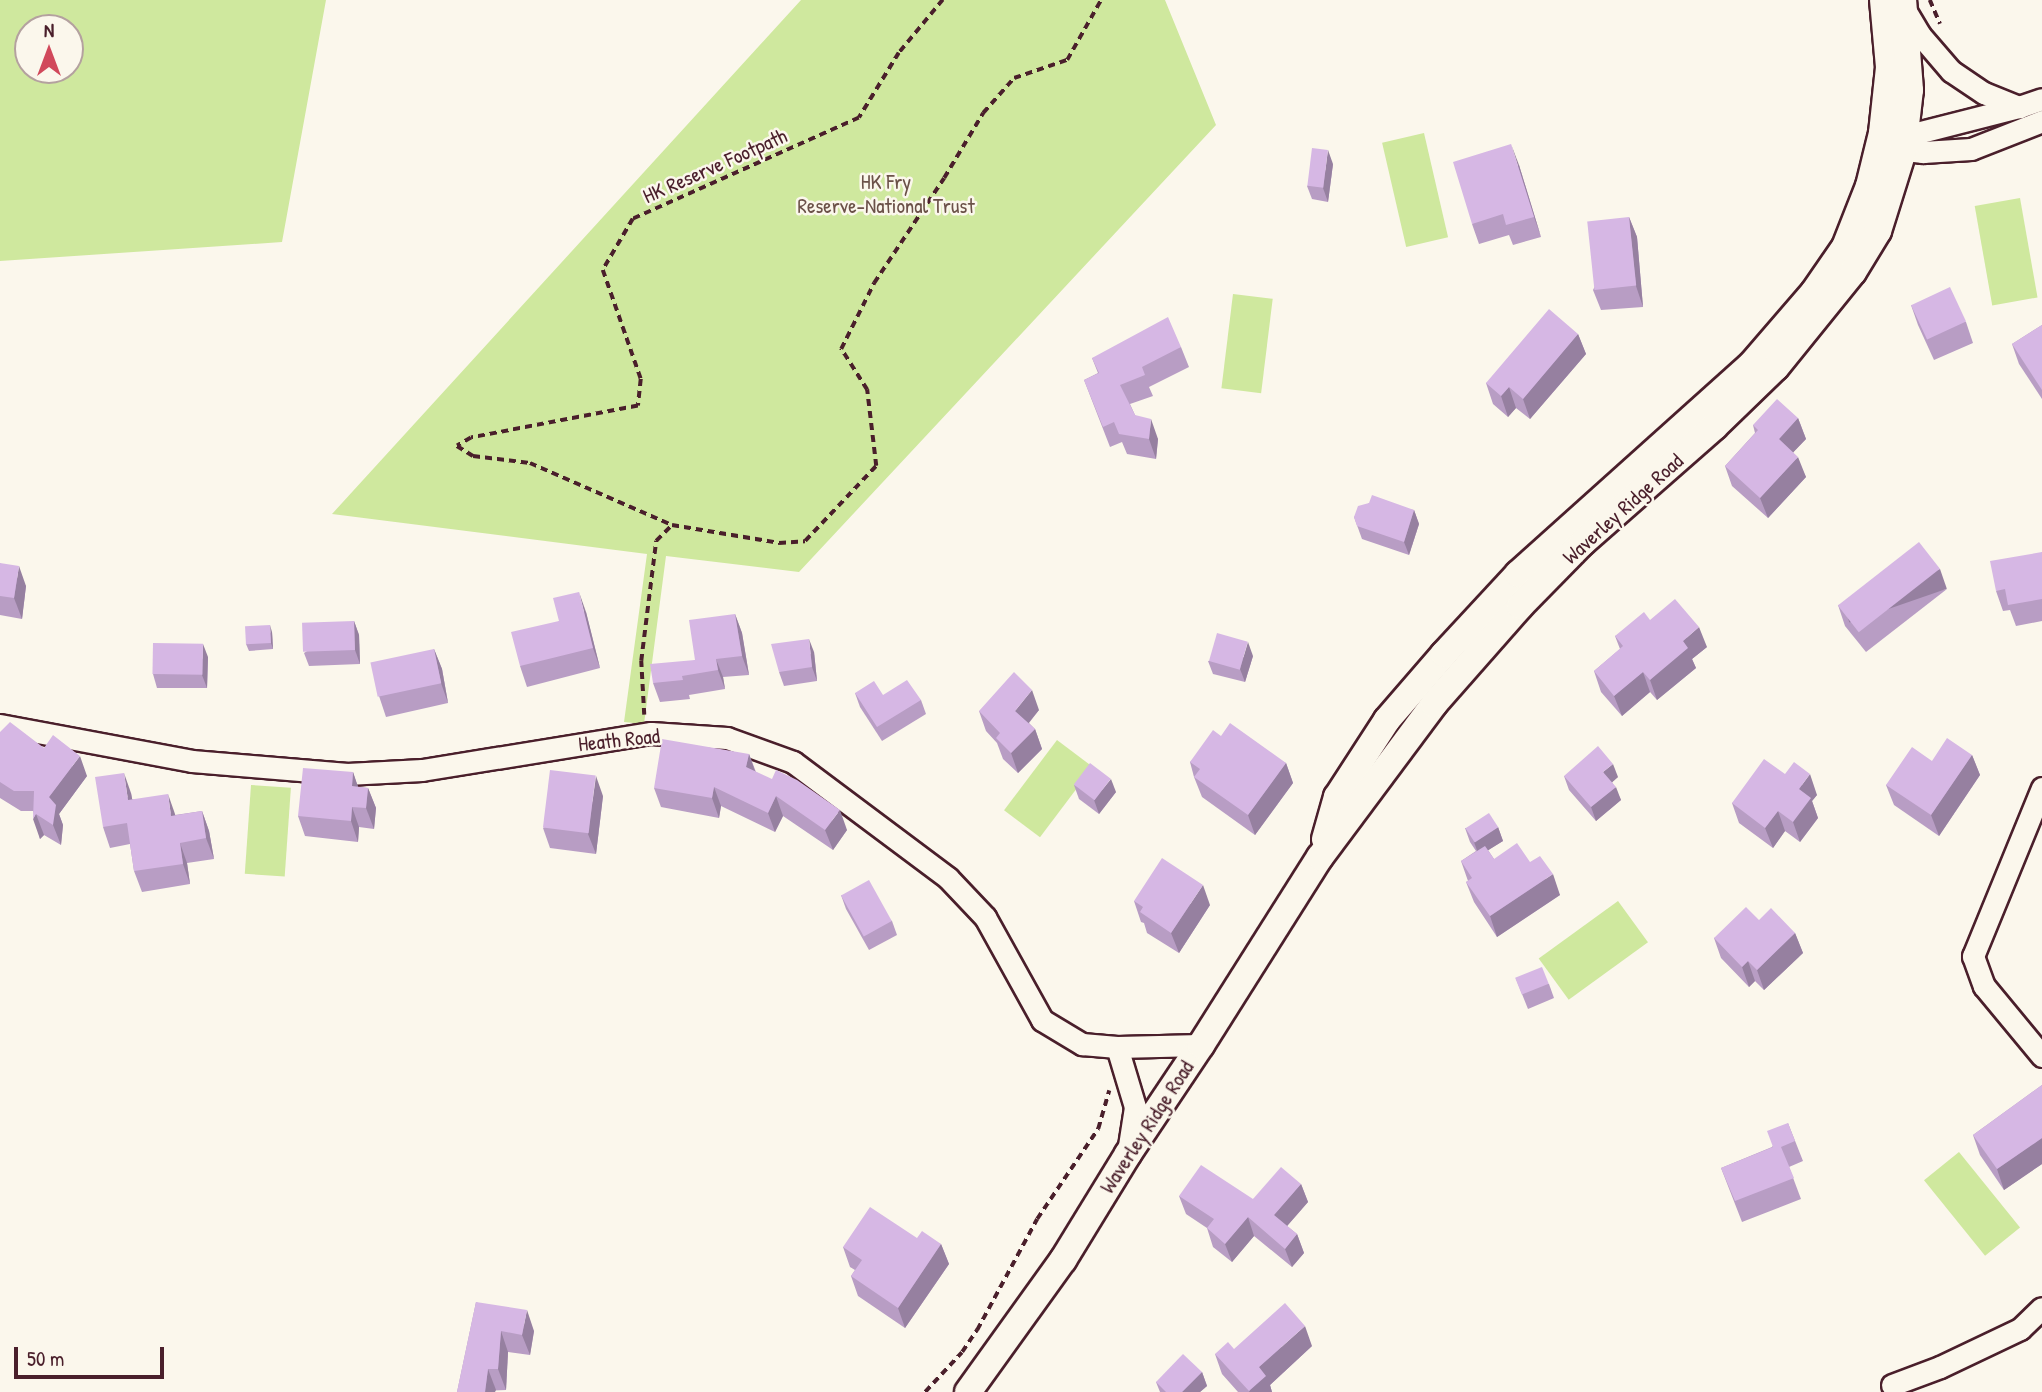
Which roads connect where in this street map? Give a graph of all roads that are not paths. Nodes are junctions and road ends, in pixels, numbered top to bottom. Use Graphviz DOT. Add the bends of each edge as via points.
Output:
graph roads {
  1 [pos="1897,3"];
  2 [pos="2042,99"];
  3 [pos="2020,107"];
  4 [pos="2042,121"];
  5 [pos="1892,142"];
  6 [pos="0,725"];
  7 [pos="2042,788"];
  8 [pos="1201,1045"];
  9 [pos="1117,1047"];
  10 [pos="2042,1056"];
  11 [pos="1128,1154"];
  12 [pos="2042,1308"];
  13 [pos="1892,1385"];
  14 [pos="968,1392"];
  1 -- 3 [label="street, Waverley Ridge Road" via="1951,71 1984,93"];
  1 -- 5 [label="main road, Waverley Ridge Road" via="1910,90"];
  2 -- 3 [label="street"];
  3 -- 5 [label="street"];
  4 -- 5 [label="street" via="1971,149"];
  5 -- 8 [label="main road, Waverley Ridge Road" via="1878,231 1823,313 1722,419 1582,543 1434,704 1320,857"];
  6 -- 9 [label="street, Heath Road" via="192,761 347,774 422,770 651,733 727,738 793,762 948,878 985,917 1042,1020 1082,1044"];
  7 -- 10 [label="street" via="1973,956 1984,986"];
  8 -- 9 [label="street, Heath Road"];
  8 -- 11 [label="main road, Waverley Ridge Road"];
  9 -- 11 [label="street" via="1135,1107"];
  11 -- 14 [label="main road, Waverley Ridge Road" via="1063,1260"];
  12 -- 13 [label="street" via="2020,1329"];
}
